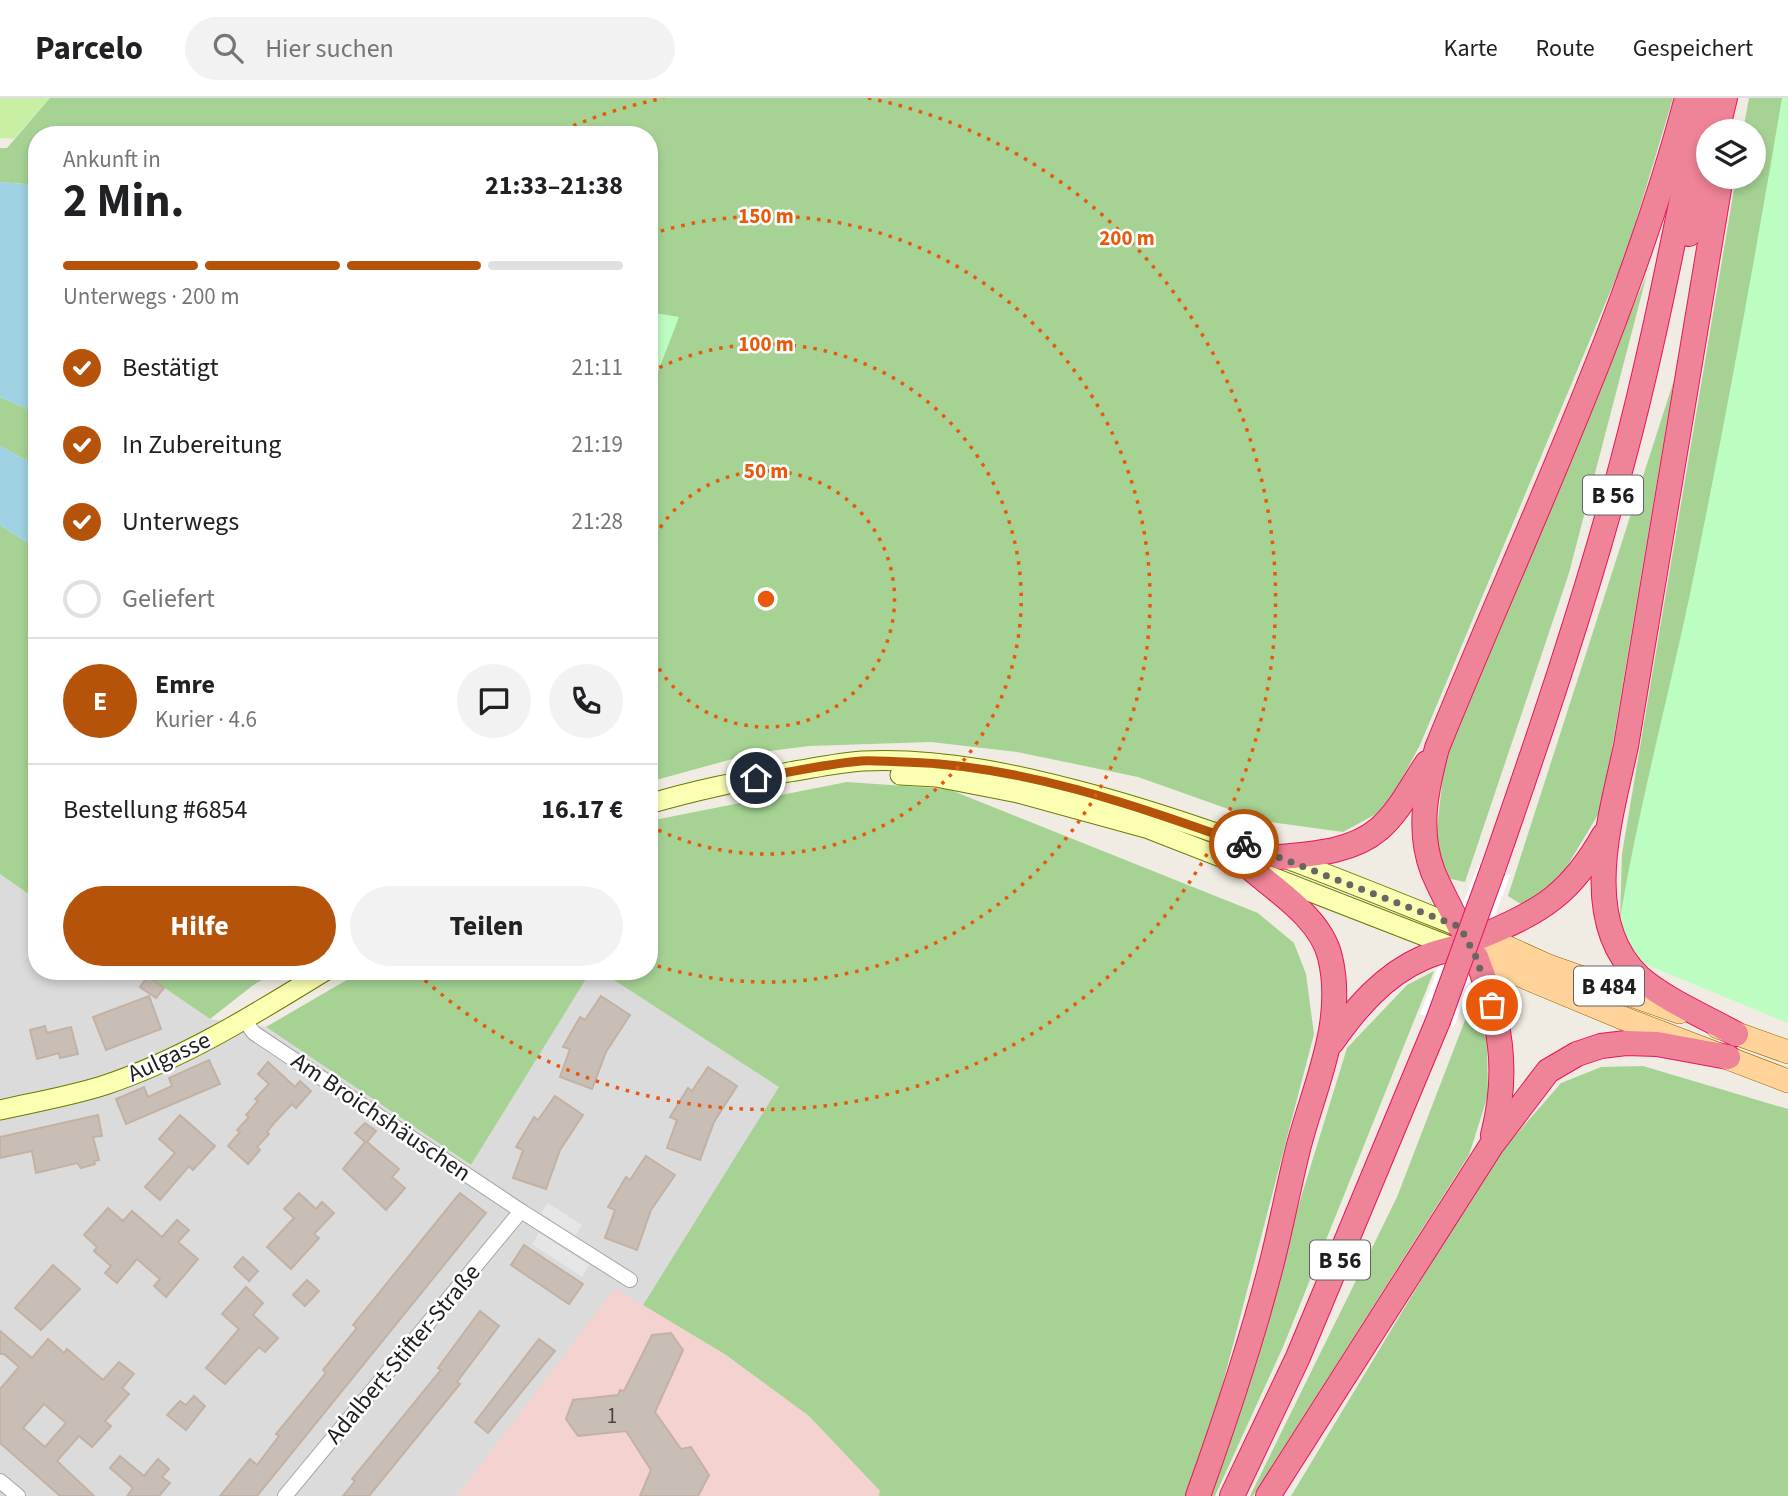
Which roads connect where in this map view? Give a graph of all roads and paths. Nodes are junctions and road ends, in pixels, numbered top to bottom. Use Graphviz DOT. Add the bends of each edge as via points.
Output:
graph roads {
  1 [pos="1687,98"];
  2 [pos="1703,98"];
  3 [pos="1725,98"];
  4 [pos="1731,98"];
  5 [pos="1720,119"];
  6 [pos="1728,119"];
  7 [pos="1702,189"];
  8 [pos="1719,189"];
  9 [pos="1651,348"];
  10 [pos="1437,748"];
  11 [pos="794,771"];
  12 [pos="658,801"];
  13 [pos="1609,825"];
  14 [pos="1280,857"];
  15 [pos="1250,868"];
  16 [pos="1468,942"];
  17 [pos="310,980"];
  18 [pos="244,1020"];
  19 [pos="1330,1046"];
  20 [pos="1732,1046"];
  21 [pos="1788,1052"];
  22 [pos="1788,1081"];
  23 [pos="0,1110"];
  24 [pos="1490,1146"];
  25 [pos="522,1211"];
  26 [pos="630,1280"];
  27 [pos="0,1481"];
  28 [pos="18,1496"];
  29 [pos="285,1496"];
  30 [pos="1198,1496"];
  31 [pos="1232,1496"];
  32 [pos="1268,1496"];
  1 -- 10 [label="highway" via="1595,373"];
  2 -- 9 [label="highway, B 56"];
  3 -- 5 [label="highway"];
  4 -- 6 [label="highway"];
  7 -- 9 [label="highway, B 56"];
  8 -- 13 [label="highway"];
  9 -- 31 [label="highway, B 56, bridge" via="1554,691 1438,1021 1298,1357"];
  10 -- 14 [label="highway" via="1378,831 1338,849"];
  10 -- 16 [label="highway" via="1424,812 1426,846 1433,871"];
  11 -- 12 [label="main road"];
  11 -- 14 [label="main road" via="864,761 979,768 1153,811"];
  11 -- 15 [label="main road" via="936,777 1007,791 1146,828"];
  13 -- 16 [label="highway" via="1588,864 1546,905"];
  13 -- 20 [label="highway" via="1604,912 1611,935 1640,977"];
  14 -- 16 [label="main road"];
  15 -- 16 [label="main road"];
  15 -- 19 [label="highway" via="1315,926 1330,954 1335,986"];
  16 -- 19 [label="highway" via="1423,958 1384,982 1354,1011"];
  16 -- 20 [label="main road, B 484" via="1630,993"];
  16 -- 24 [label="highway" via="1488,986 1502,1043 1501,1107"];
  17 -- 18 [label="main road, Aulgasse"];
  18 -- 23 [label="main road, Aulgasse" via="140,1072 64,1097"];
  18 -- 25 [label="street, Am Broichshäuschen" via="254,1032"];
  19 -- 30 [label="highway" via="1313,1093 1258,1312"];
  20 -- 21 [label="main road, B 484"];
  20 -- 22 [label="main road, B 484"];
  20 -- 24 [label="highway" via="1626,1042 1577,1055 1548,1072"];
  24 -- 32 [label="highway"];
  25 -- 26 [label="street, Am Broichshäuschen"];
  25 -- 29 [label="street, Adalbert-Stifter-Straße"];
  27 -- 28 [label="street"];
}
